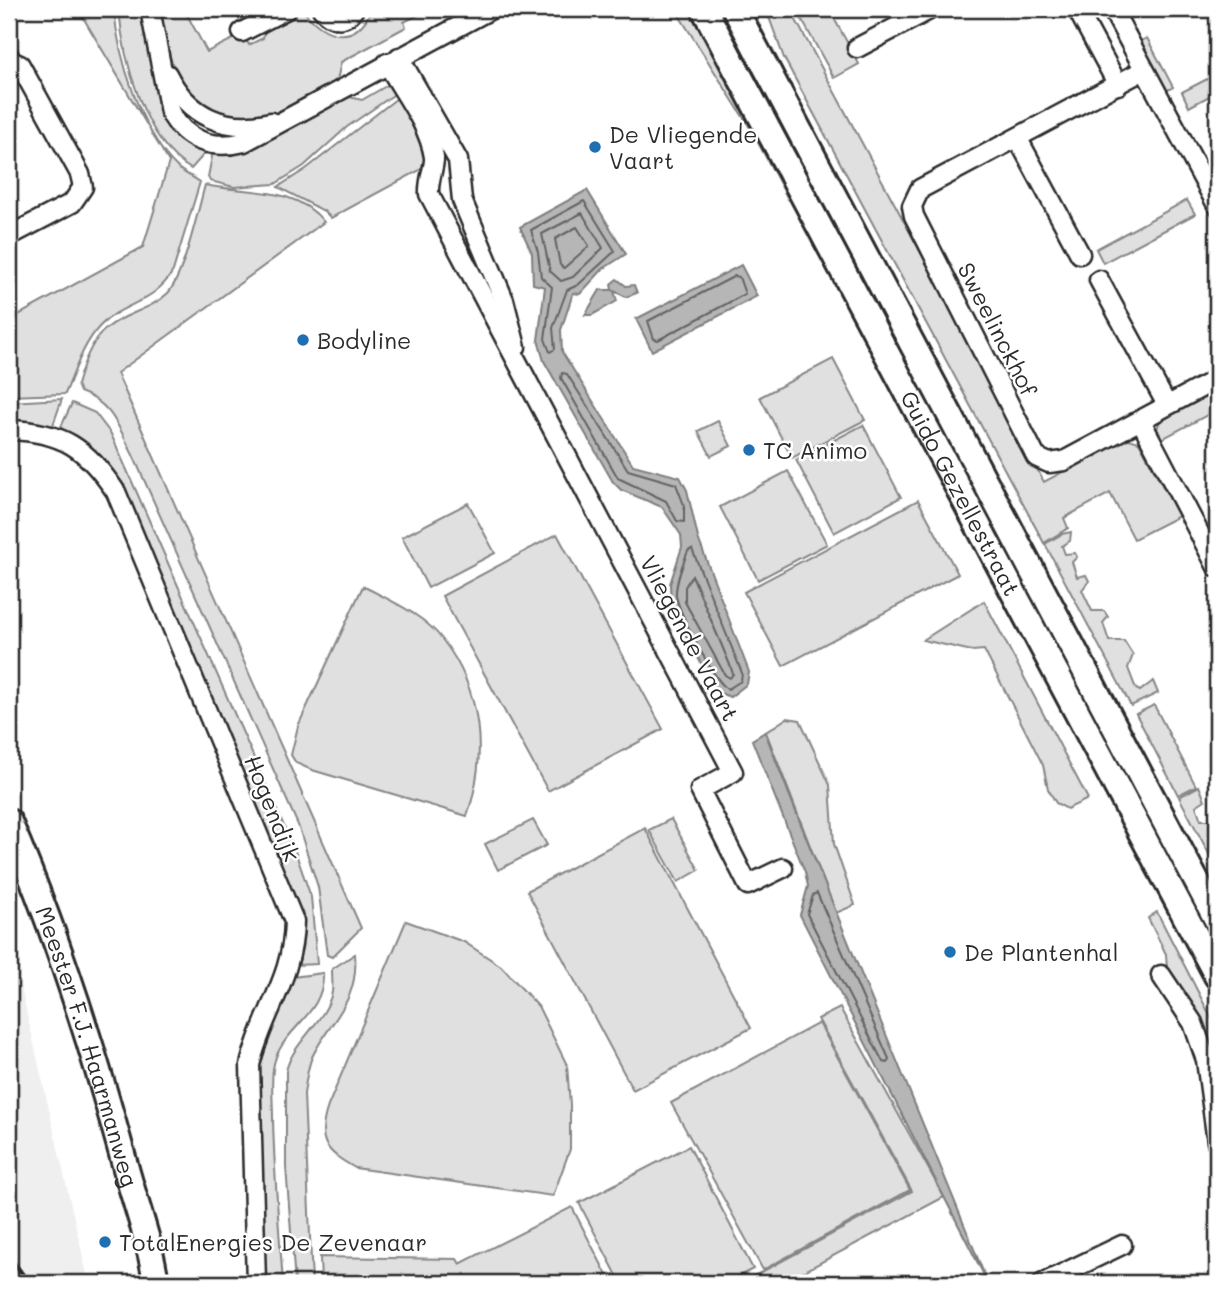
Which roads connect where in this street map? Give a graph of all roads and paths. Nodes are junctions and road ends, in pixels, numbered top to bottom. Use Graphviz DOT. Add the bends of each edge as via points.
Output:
graph roads {
  1 [pos="150,9"];
  2 [pos="287,9"];
  3 [pos="322,9"];
  4 [pos="354,9"];
  5 [pos="491,9"];
  6 [pos="704,9"];
  7 [pos="735,9"];
  8 [pos="931,9"];
  9 [pos="1077,9"];
  10 [pos="1112,9"];
  11 [pos="242,32"];
  12 [pos="857,48"];
  13 [pos="9,56"];
  14 [pos="393,60"];
  15 [pos="161,62"];
  16 [pos="1144,70"];
  17 [pos="1118,85"];
  18 [pos="284,119"];
  19 [pos="1018,139"];
  20 [pos="1217,205"];
  21 [pos="9,236"];
  22 [pos="1080,254"];
  23 [pos="1099,280"];
  24 [pos="518,364"];
  25 [pos="1217,379"];
  26 [pos="1167,405"];
  27 [pos="1140,421"];
  28 [pos="9,430"];
  29 [pos="1216,561"];
  30 [pos="9,822"];
  31 [pos="783,868"];
  32 [pos="1217,920"];
  33 [pos="1161,975"];
  34 [pos="1217,976"];
  35 [pos="1217,1142"];
  36 [pos="1122,1245"];
  37 [pos="156,1280"];
  38 [pos="256,1283"];
  39 [pos="1043,1283"];
  1 -- 15 [label="street"];
  2 -- 11 [label="street"];
  3 -- 4 [label="street" via="340,19"];
  5 -- 14 [label="street"];
  6 -- 34 [label="main road, Guido Gezellestraat"];
  7 -- 32 [label="main road, Guido Gezellestraat"];
  8 -- 12 [label="street"];
  9 -- 17 [label="street"];
  10 -- 16 [label="street"];
  13 -- 21 [label="street" via="20,65 83,180 78,199"];
  14 -- 18 [label="street"];
  14 -- 24 [label="street, Vliegende Vaart" via="458,160 462,200 504,300"];
  14 -- 24 [label="street, Vliegende Vaart" via="435,160 428,178 429,194"];
  15 -- 18 [label="street" via="176,92 204,116 241,126"];
  15 -- 18 [label="street" via="170,112 176,123 201,142 233,144"];
  16 -- 17 [label="street, Sweelinckhof"];
  16 -- 20 [label="street"];
  17 -- 19 [label="street, Sweelinckhof"];
  19 -- 22 [label="street"];
  19 -- 27 [label="street, Sweelinckhof" via="920,189 912,206 914,216 1036,457 1049,463 1064,461"];
  23 -- 26 [label="street"];
  24 -- 31 [label="street, Vliegende Vaart" via="733,772 700,790 748,886"];
  25 -- 26 [label="street, Sweelinckhof"];
  26 -- 27 [label="street, Sweelinckhof"];
  27 -- 29 [label="street"];
  28 -- 38 [label="street, Hogendijk" via="53,435 81,451 116,492 294,921 288,970 256,1038 250,1065"];
  30 -- 37 [label="main road, Meester F.J. Haarmanweg" via="75,990"];
  33 -- 35 [label="street" via="1193,1023 1206,1060"];
  36 -- 39 [label="street"];
}
